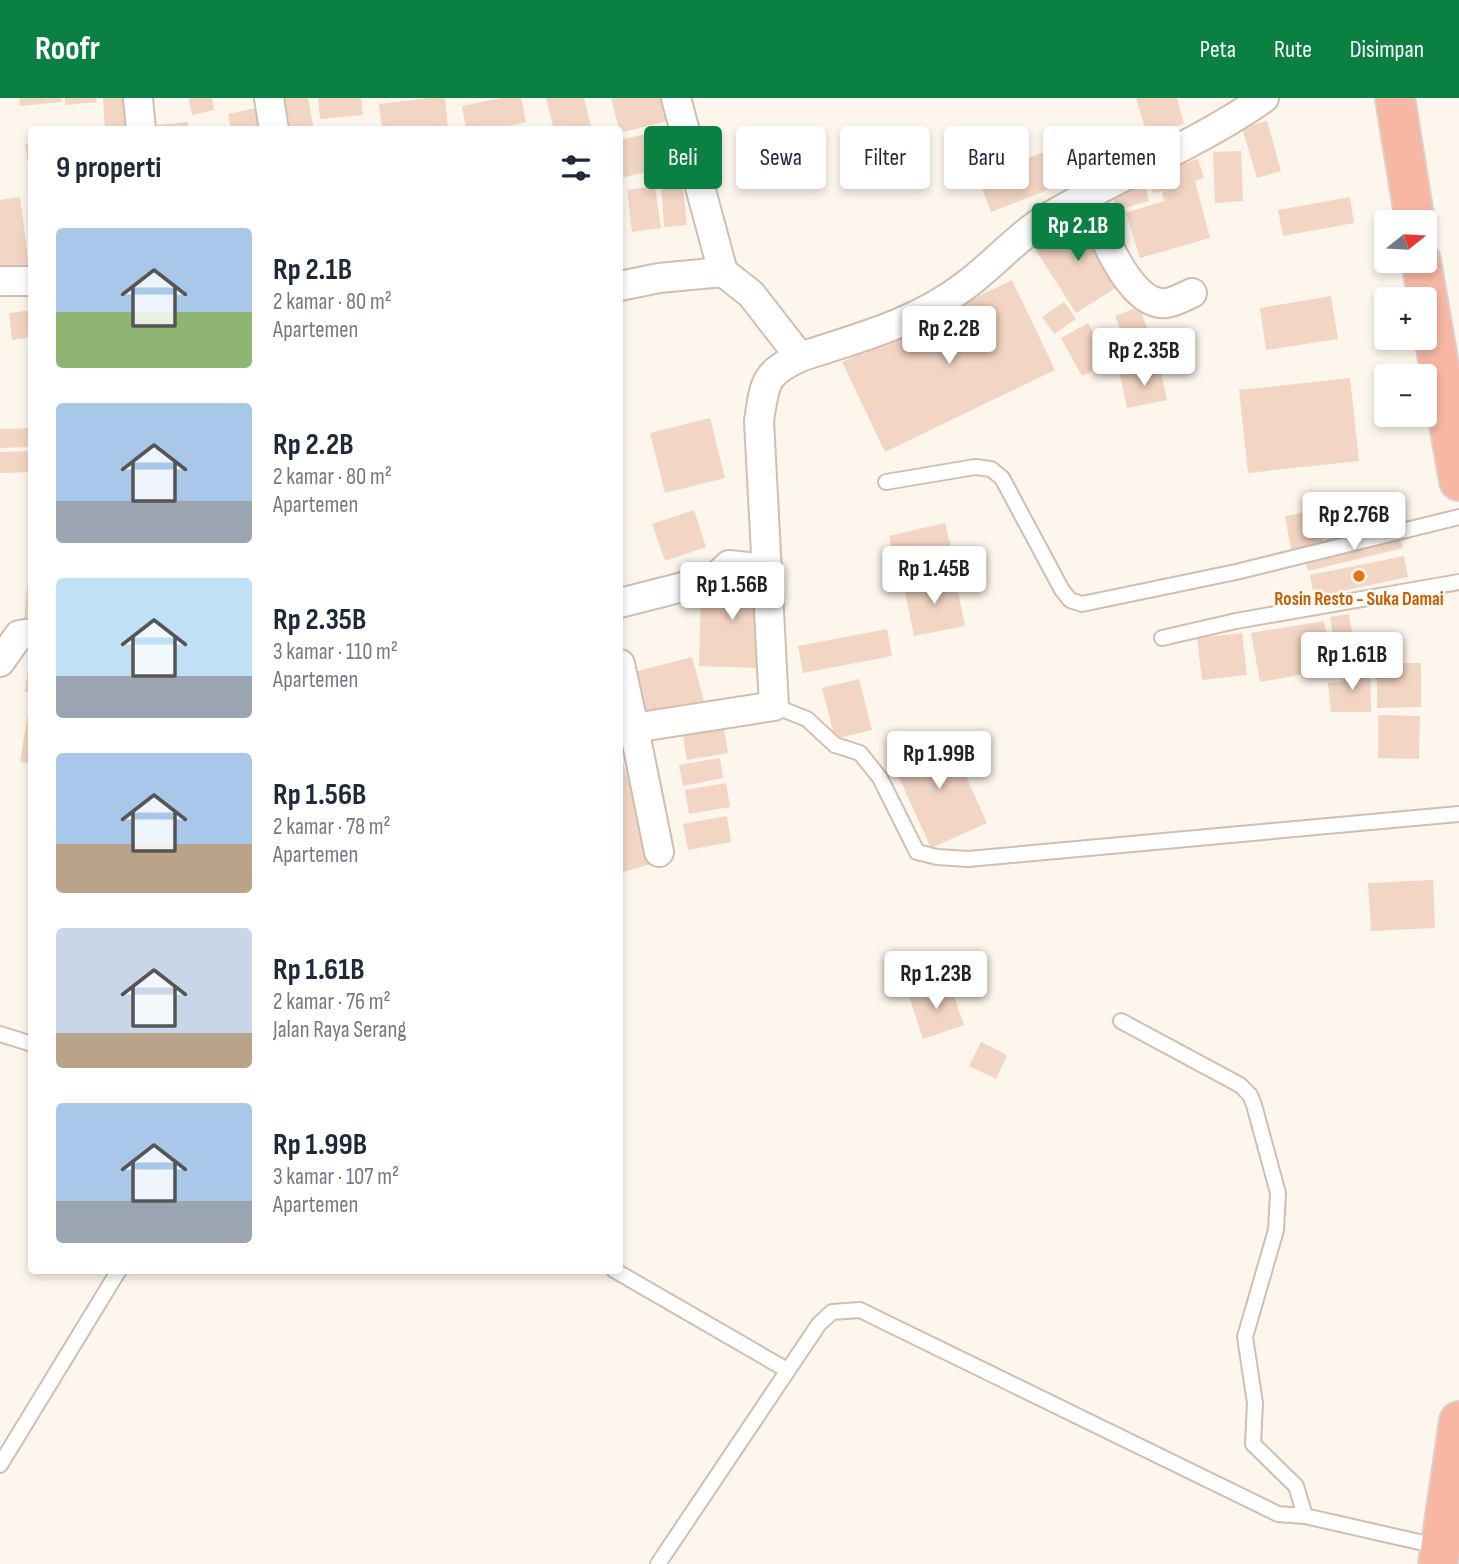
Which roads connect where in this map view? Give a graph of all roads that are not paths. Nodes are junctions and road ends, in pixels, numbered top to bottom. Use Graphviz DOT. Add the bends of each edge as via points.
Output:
graph roads {
  1 [pos="138,98"];
  2 [pos="270,98"];
  3 [pos="676,98"];
  4 [pos="1264,98"];
  5 [pos="1395,98"];
  6 [pos="141,126"];
  7 [pos="274,126"];
  8 [pos="1086,196"];
  9 [pos="1413,210"];
  10 [pos="723,272"];
  11 [pos="1424,273"];
  12 [pos="0,281"];
  13 [pos="28,281"];
  14 [pos="623,285"];
  15 [pos="1192,293"];
  16 [pos="800,357"];
  17 [pos="1448,362"];
  18 [pos="1459,481"];
  19 [pos="886,482"];
  20 [pos="1459,517"];
  21 [pos="766,569"];
  22 [pos="1459,582"];
  23 [pos="623,602"];
  24 [pos="28,634"];
  25 [pos="1162,639"];
  26 [pos="0,662"];
  27 [pos="623,678"];
  28 [pos="774,705"];
  29 [pos="634,728"];
  30 [pos="1459,814"];
  31 [pos="659,852"];
  32 [pos="1121,1021"];
  33 [pos="0,1034"];
  34 [pos="28,1043"];
  35 [pos="117,1274"];
  36 [pos="621,1274"];
  37 [pos="787,1370"];
  38 [pos="1459,1420"];
  39 [pos="0,1465"];
  40 [pos="1306,1516"];
  41 [pos="1447,1554"];
  42 [pos="658,1564"];
  1 -- 6 [label="street"];
  2 -- 7 [label="street"];
  3 -- 10 [label="street"];
  4 -- 8 [label="street"];
  5 -- 9 [label="highway"];
  8 -- 15 [label="street" via="1110,248 1137,290 1146,298 1167,303"];
  8 -- 16 [label="street" via="1046,219 965,286 922,313"];
  10 -- 14 [label="street"];
  10 -- 16 [label="street" via="751,294"];
  11 -- 17 [label="highway"];
  12 -- 13 [label="street"];
  16 -- 21 [label="street" via="775,369 764,388 760,410"];
  17 -- 18 [label="highway"];
  19 -- 20 [label="lane" via="975,467 991,469 1002,478 1062,590 1070,600 1082,604"];
  21 -- 23 [label="street" via="729,565 714,579"];
  21 -- 28 [label="street"];
  22 -- 25 [label="lane" via="1236,621"];
  24 -- 26 [label="street" via="19,635"];
  27 -- 29 [label="street"];
  28 -- 29 [label="street"];
  28 -- 30 [label="lane" via="807,719 835,745 860,752 880,778 917,852 937,857 968,859"];
  29 -- 31 [label="street"];
  32 -- 40 [label="lane" via="1240,1085 1254,1105 1278,1193 1276,1230 1245,1336 1255,1403 1253,1444 1296,1486"];
  33 -- 34 [label="lane"];
  35 -- 39 [label="lane"];
  36 -- 37 [label="lane"];
  37 -- 40 [label="lane" via="832,1312 860,1310 1278,1514"];
  37 -- 42 [label="lane"];
  38 -- 41 [label="highway"];
  40 -- 41 [label="lane"];
}
